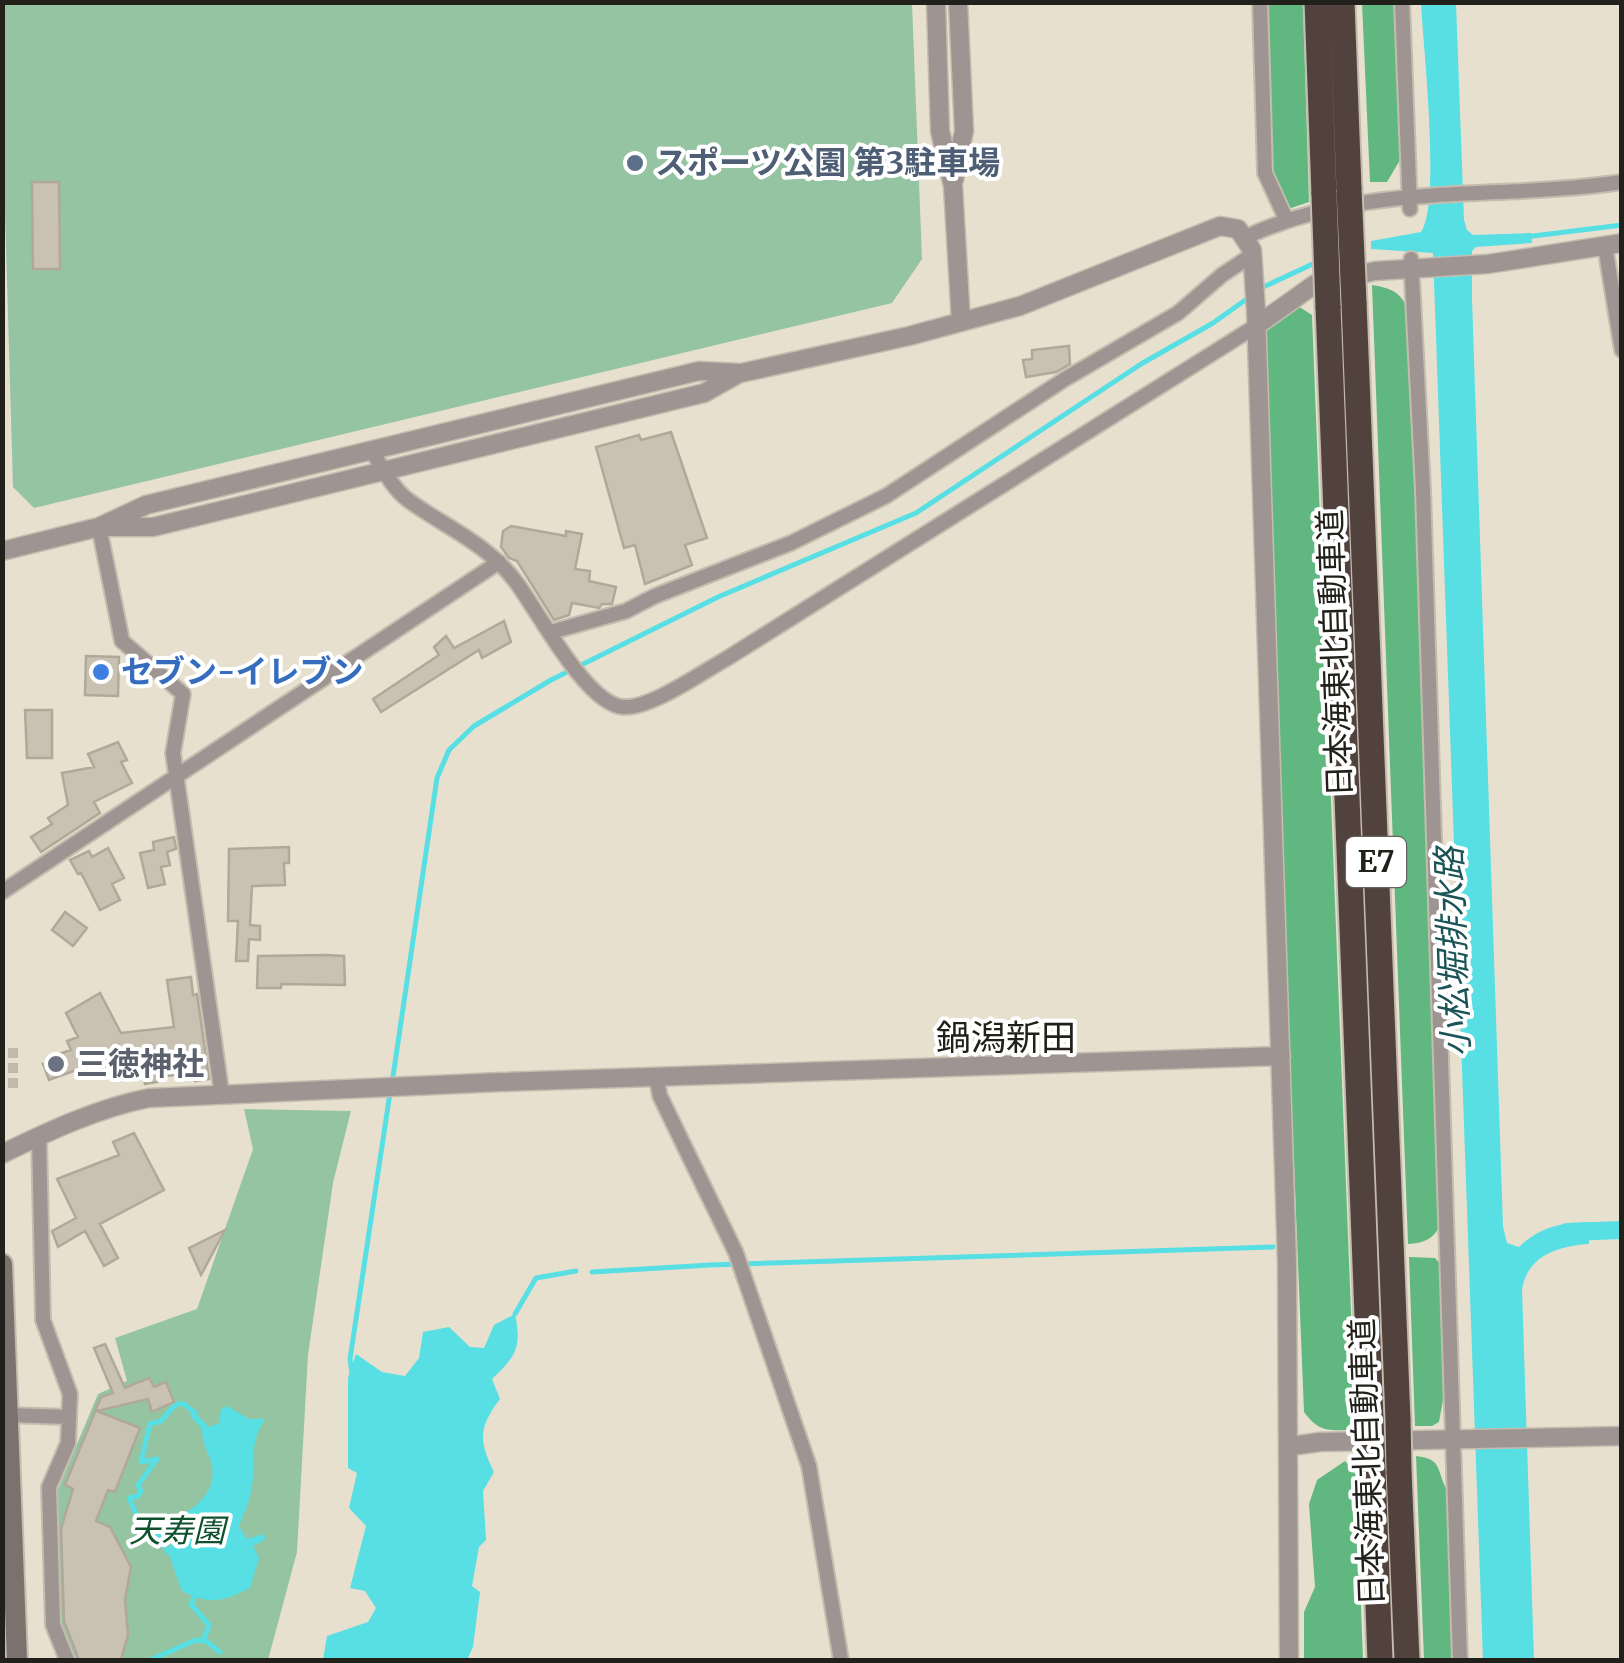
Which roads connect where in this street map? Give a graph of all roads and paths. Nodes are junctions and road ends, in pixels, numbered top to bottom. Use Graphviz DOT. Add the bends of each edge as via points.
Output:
graph roads {
  1 [pos="936,2"];
  2 [pos="958,2"];
  3 [pos="1260,2"];
  4 [pos="1317,2"];
  5 [pos="1342,2"];
  6 [pos="1402,2"];
  7 [pos="1622,182"];
  8 [pos="952,186"];
  9 [pos="1337,192"];
  10 [pos="1414,200"];
  11 [pos="1286,219"];
  12 [pos="1613,244"];
  13 [pos="1251,252"];
  14 [pos="1416,265"];
  15 [pos="1341,305"];
  16 [pos="1256,318"];
  17 [pos="961,322"];
  18 [pos="1622,350"];
  19 [pos="741,373"];
  20 [pos="372,451"];
  21 [pos="385,470"];
  22 [pos="100,527"];
  23 [pos="2,551"];
  24 [pos="499,562"];
  25 [pos="553,635"];
  26 [pos="177,776"];
  27 [pos="2,892"];
  28 [pos="1280,1056"];
  29 [pos="656,1076"];
  30 [pos="222,1096"];
  31 [pos="39,1136"];
  32 [pos="2,1154"];
  33 [pos="2,1264"];
  34 [pos="8,1415"];
  35 [pos="69,1418"];
  36 [pos="1622,1436"];
  37 [pos="1458,1441"];
  38 [pos="1291,1446"];
  39 [pos="1386,1471"];
  40 [pos="16,1660"];
  41 [pos="67,1660"];
  42 [pos="841,1660"];
  43 [pos="1290,1660"];
  44 [pos="1380,1660"];
  45 [pos="1407,1660"];
  46 [pos="1460,1660"];
  1 -- 8 [label="street" via="940,131"];
  2 -- 8 [label="street" via="964,131"];
  3 -- 11 [label="street" via="1265,173"];
  4 -- 9 [label="highway, 日本海東北自動車道 / E7"];
  5 -- 9 [label="highway, 日本海東北自動車道 / E7"];
  6 -- 10 [label="street"];
  7 -- 10 [label="street"];
  8 -- 17 [label="street"];
  9 -- 15 [label="highway, 日本海東北自動車道 / E7, bridge"];
  10 -- 11 [label="street" via="1342,204"];
  11 -- 13 [label="street"];
  12 -- 14 [label="street" via="1477,265"];
  12 -- 18 [label="street"];
  13 -- 16 [label="street"];
  13 -- 17 [label="street" via="1238,229 1220,226 1020,306"];
  13 -- 25 [label="street" via="1178,314 1064,379 886,496 791,543"];
  14 -- 16 [label="street" via="1315,284"];
  14 -- 37 [label="street"];
  15 -- 39 [label="highway, 日本海東北自動車道 / E7, bridge" via="1371,1419"];
  15 -- 39 [label="highway, 日本海東北自動車道 / E7, bridge" via="1398,1420"];
  16 -- 25 [label="street" via="726,659 642,704 606,702"];
  16 -- 28 [label="street"];
  17 -- 19 [label="street"];
  19 -- 20 [label="street" via="700,370"];
  19 -- 21 [label="street" via="704,393"];
  20 -- 21 [label="street"];
  20 -- 22 [label="street" via="146,505"];
  21 -- 22 [label="street" via="153,528"];
  21 -- 24 [label="street" via="406,499"];
  22 -- 23 [label="street"];
  22 -- 26 [label="street" via="122,641 183,694 173,753"];
  24 -- 25 [label="street"];
  24 -- 26 [label="street"];
  26 -- 27 [label="street"];
  26 -- 30 [label="street"];
  28 -- 29 [label="street"];
  28 -- 38 [label="street"];
  29 -- 30 [label="street"];
  29 -- 42 [label="street" via="736,1253 808,1466"];
  30 -- 31 [label="street" via="124,1103"];
  31 -- 32 [label="street"];
  31 -- 35 [label="street" via="43,1320 70,1394"];
  33 -- 34 [label="main road"];
  34 -- 35 [label="street"];
  34 -- 40 [label="main road"];
  35 -- 41 [label="street" via="68,1443 49,1487 53,1624"];
  36 -- 37 [label="street"];
  37 -- 38 [label="street"];
  37 -- 46 [label="street"];
  38 -- 43 [label="street"];
  39 -- 44 [label="highway, 日本海東北自動車道 / E7"];
  39 -- 45 [label="highway, 日本海東北自動車道 / E7"];
}
